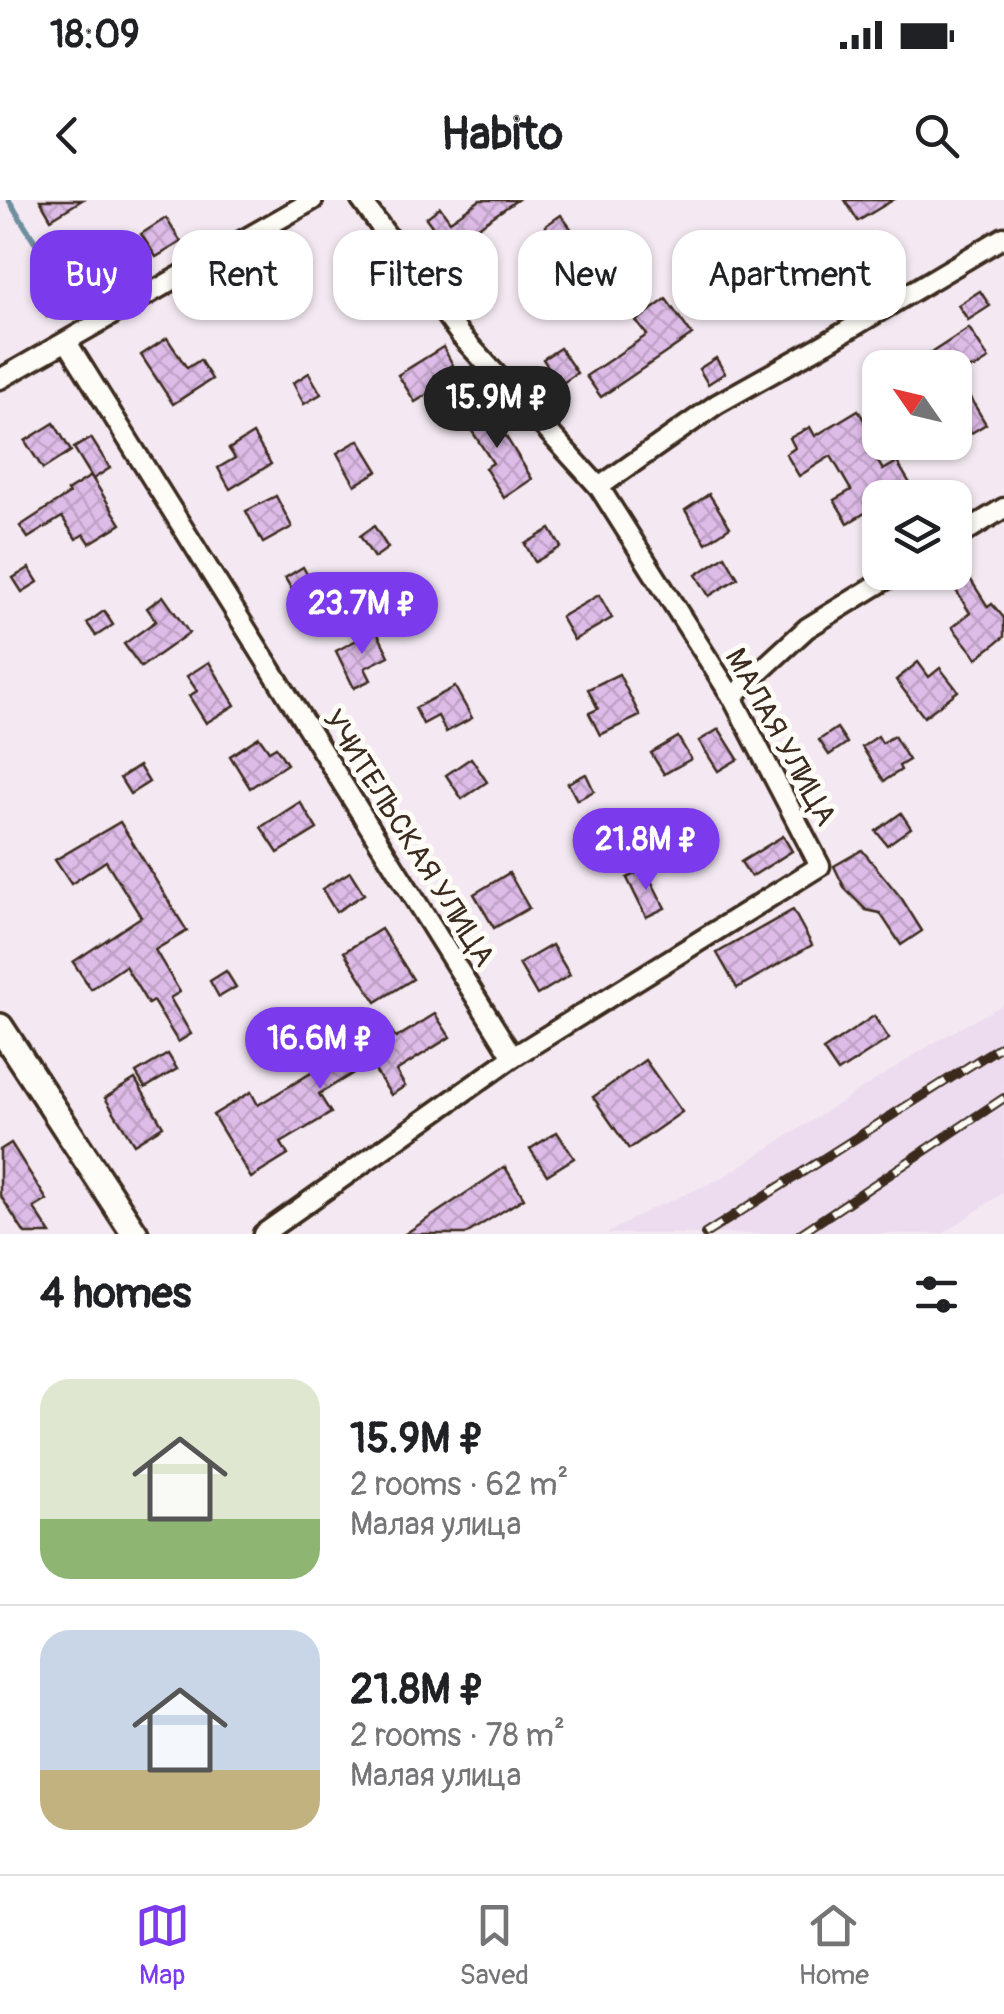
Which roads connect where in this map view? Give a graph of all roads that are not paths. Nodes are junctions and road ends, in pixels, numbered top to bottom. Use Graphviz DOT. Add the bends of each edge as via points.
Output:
graph roads {
  1 [pos="313,200"];
  2 [pos="361,200"];
  3 [pos="1004,236"];
  4 [pos="67,342"];
  5 [pos="0,380"];
  6 [pos="599,488"];
  7 [pos="1004,508"];
  8 [pos="972,528"];
  9 [pos="869,590"];
  10 [pos="732,697"];
  11 [pos="0,1027"];
  12 [pos="513,1057"];
  13 [pos="134,1231"];
  14 [pos="263,1234"];
  1 -- 4 [label="street"];
  2 -- 6 [label="street, МАЛАЯ УЛИЦА" via="461,336"];
  3 -- 6 [label="street" via="717,404"];
  4 -- 5 [label="street"];
  4 -- 12 [label="street, УЧИТЕЛЬСКАЯ УЛИЦА"];
  6 -- 10 [label="street, МАЛАЯ УЛИЦА"];
  7 -- 8 [label="street"];
  9 -- 10 [label="street" via="807,628"];
  10 -- 12 [label="street, МАЛАЯ УЛИЦА" via="820,866"];
  11 -- 13 [label="main road"];
  12 -- 14 [label="street, МАЛАЯ УЛИЦА"];
}
